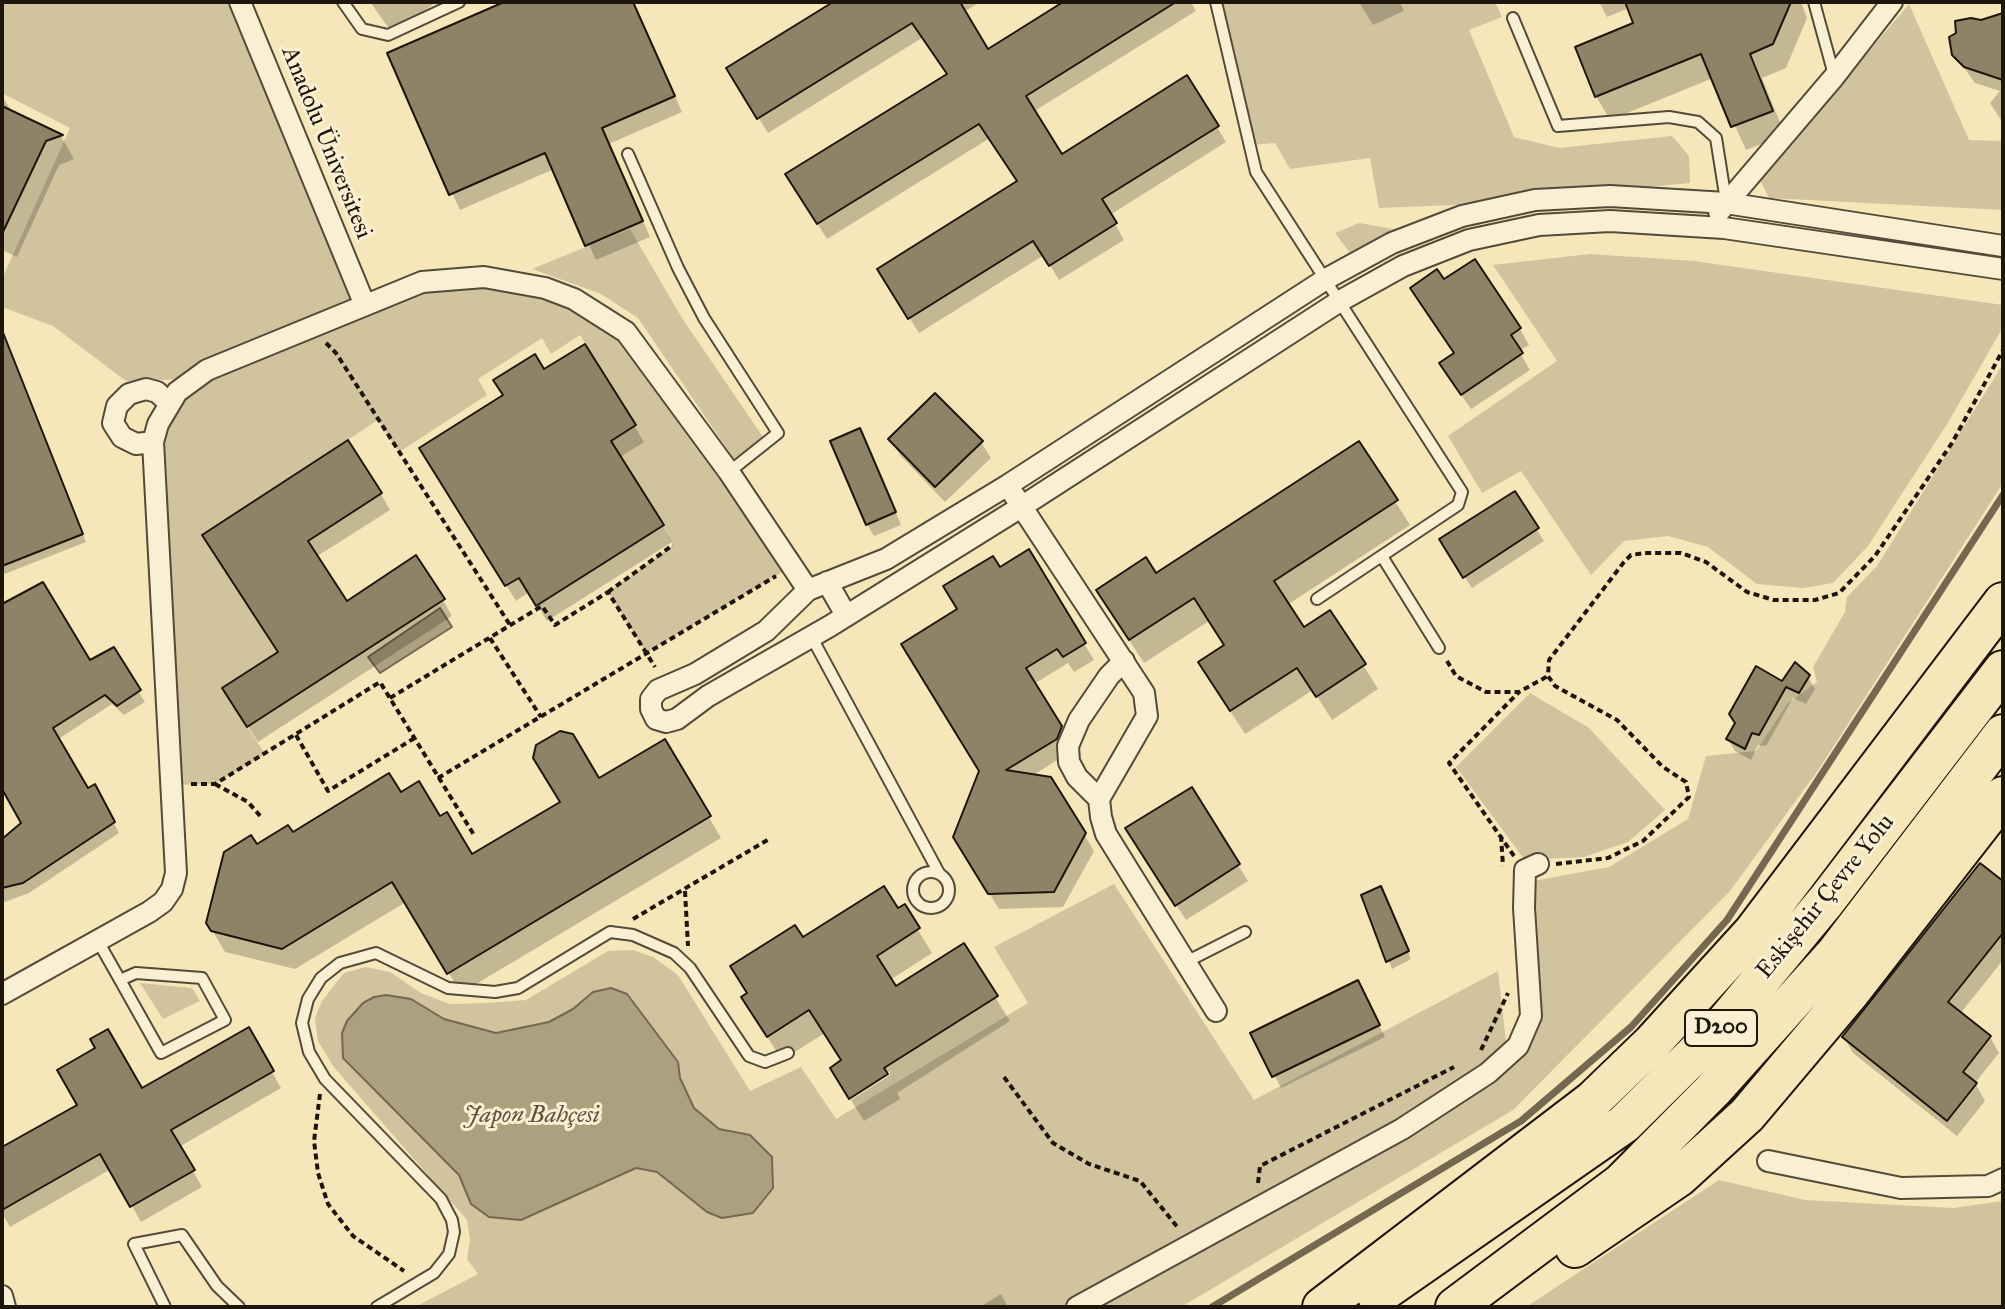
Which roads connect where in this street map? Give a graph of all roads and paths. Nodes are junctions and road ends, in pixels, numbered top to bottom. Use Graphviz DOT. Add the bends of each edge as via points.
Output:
graph roads {
  1 [pos="240,2"];
  2 [pos="343,2"];
  3 [pos="459,2"];
  4 [pos="1216,2"];
  5 [pos="1814,2"];
  6 [pos="1892,2"];
  7 [pos="1513,18"];
  8 [pos="1834,77"];
  9 [pos="628,154"];
  10 [pos="1726,203"];
  11 [pos="1707,227"];
  12 [pos="2003,246"];
  13 [pos="2003,269"];
  14 [pos="1326,279"];
  15 [pos="1340,301"];
  16 [pos="364,303"];
  17 [pos="309,327"];
  18 [pos="2003,350"];
  19 [pos="163,397"];
  20 [pos="153,442"];
  21 [pos="729,472"];
  22 [pos="1008,485"];
  23 [pos="1021,507"];
  24 [pos="673,545"];
  25 [pos="1383,558"];
  26 [pos="793,566"];
  27 [pos="818,586"];
  28 [pos="608,592"];
  29 [pos="1317,599"];
  30 [pos="2003,602"];
  31 [pos="792,606"];
  32 [pos="846,615"];
  33 [pos="510,625"];
  34 [pos="811,636"];
  35 [pos="490,638"];
  36 [pos="1439,648"];
  37 [pos="646,653"];
  38 [pos="1124,661"];
  39 [pos="2003,670"];
  40 [pos="1548,676"];
  41 [pos="666,687"];
  42 [pos="1519,692"];
  43 [pos="390,698"];
  44 [pos="541,717"];
  45 [pos="2003,734"];
  46 [pos="296,735"];
  47 [pos="413,739"];
  48 [pos="438,778"];
  49 [pos="215,784"];
  50 [pos="172,785"];
  51 [pos="2003,796"];
  52 [pos="1099,799"];
  53 [pos="262,818"];
  54 [pos="474,835"];
  55 [pos="1501,836"];
  56 [pos="771,838"];
  57 [pos="1531,867"];
  58 [pos="939,873"];
  59 [pos="1504,880"];
  60 [pos="684,890"];
  61 [pos="610,932"];
  62 [pos="1245,932"];
  63 [pos="99,943"];
  64 [pos="1186,962"];
  65 [pos="690,968"];
  66 [pos="120,980"];
  67 [pos="1513,982"];
  68 [pos="2,994"];
  69 [pos="1216,1011"];
  70 [pos="788,1053"];
  71 [pos="1479,1055"];
  72 [pos="1465,1062"];
  73 [pos="1004,1077"];
  74 [pos="325,1079"];
  75 [pos="1768,1161"];
  76 [pos="2003,1179"];
  77 [pos="1246,1192"];
  78 [pos="1183,1234"];
  79 [pos="424,1280"];
  80 [pos="2,1296"];
  81 [pos="5,1307"];
  82 [pos="165,1307"];
  83 [pos="239,1307"];
  84 [pos="377,1307"];
  85 [pos="1077,1307"];
  86 [pos="1322,1307"];
  87 [pos="1361,1307"];
  88 [pos="1455,1307"];
  89 [pos="1482,1307"];
  1 -- 16 [label="street, Anadolu Üniversitesi"];
  2 -- 3 [label="lane" via="362,29 388,35"];
  4 -- 14 [label="lane" via="1256,172"];
  5 -- 8 [label="lane"];
  6 -- 8 [label="street"];
  7 -- 10 [label="lane" via="1558,126 1669,117 1698,122 1716,138"];
  8 -- 10 [label="street"];
  9 -- 21 [label="lane" via="704,318 778,433"];
  10 -- 11 [label="street"];
  10 -- 12 [label="street"];
  10 -- 14 [label="street" via="1610,196 1535,200 1462,216 1406,237"];
  11 -- 13 [label="street"];
  11 -- 15 [label="street" via="1610,221 1539,225 1469,240 1416,260"];
  14 -- 15 [label="lane"];
  14 -- 22 [label="street"];
  15 -- 23 [label="street"];
  15 -- 25 [label="lane" via="1462,492 1458,505"];
  16 -- 17 [label="street"];
  16 -- 21 [label="street" via="422,282 484,277 574,299 626,332"];
  17 -- 19 [label="street" via="191,379"];
  17 -- 33 [label="path" via="336,353"];
  18 -- 40 [label="path" via="1952,443 1875,556 1839,593 1815,600 1774,600 1747,592 1706,562 1681,553 1631,555 1549,660"];
  19 -- 20 [label="street"];
  19 -- 20 [label="street" via="146,389 129,394 117,406 113,423 122,437 136,444"];
  20 -- 50 [label="street"];
  21 -- 26 [label="street"];
  22 -- 23 [label="street"];
  22 -- 27 [label="street" via="886,559"];
  23 -- 32 [label="street"];
  23 -- 38 [label="street"];
  24 -- 28 [label="path"];
  25 -- 29 [label="lane"];
  25 -- 36 [label="lane"];
  26 -- 27 [label="street"];
  26 -- 37 [label="path"];
  27 -- 31 [label="street"];
  27 -- 32 [label="street"];
  28 -- 33 [label="path" via="555,625 542,606"];
  28 -- 37 [label="path"];
  30 -- 86 [label="highway" via="1753,932 1652,1043 1593,1100"];
  31 -- 34 [label="street"];
  31 -- 41 [label="street" via="766,631"];
  32 -- 34 [label="street"];
  33 -- 35 [label="path"];
  34 -- 41 [label="street" via="666,722 656,719 651,699"];
  34 -- 58 [label="lane"];
  35 -- 43 [label="path"];
  35 -- 44 [label="path"];
  36 -- 42 [label="path" via="1456,676 1476,687"];
  37 -- 41 [label="path"];
  37 -- 44 [label="path"];
  38 -- 52 [label="street" via="1144,693 1147,716"];
  38 -- 52 [label="street" via="1079,720 1068,746 1077,777"];
  39 -- 87 [label="highway, Eskişehir Çevre Yolu / D200" via="1826,901 1709,1040 1624,1124"];
  40 -- 42 [label="path"];
  40 -- 57 [label="path" via="1555,686 1617,720 1663,767 1686,782 1689,797 1643,841 1608,858"];
  42 -- 55 [label="path" via="1449,763"];
  43 -- 46 [label="path" via="380,682"];
  43 -- 47 [label="path"];
  44 -- 48 [label="path"];
  45 -- 88 [label="highway, Eskişehir Çevre Yolu / D200" via="1835,954 1713,1090 1621,1183"];
  46 -- 47 [label="path" via="328,791"];
  46 -- 49 [label="path"];
  47 -- 48 [label="path"];
  48 -- 54 [label="path"];
  49 -- 50 [label="path"];
  49 -- 53 [label="path" via="248,802"];
  50 -- 63 [label="street" via="172,889 163,902"];
  51 -- 89 [label="highway" via="1747,1115 1679,1177"];
  52 -- 64 [label="street" via="1106,834"];
  55 -- 57 [label="path"];
  55 -- 59 [label="path"];
  56 -- 60 [label="path"];
  57 -- 85 [label="street" via="1524,908 1531,1016 1518,1046 1488,1073 1402,1129"];
  60 -- 61 [label="path"];
  60 -- 65 [label="path"];
  61 -- 65 [label="lane" via="654,941"];
  61 -- 74 [label="lane" via="518,988 495,992 448,988 376,953 340,963 313,988 302,1023 309,1052"];
  62 -- 64 [label="lane"];
  63 -- 66 [label="lane"];
  63 -- 68 [label="street"];
  64 -- 69 [label="street"];
  65 -- 70 [label="lane" via="749,1056 765,1062"];
  66 -- 66 [label="lane" via="161,1053 225,1020 202,978 136,973"];
  67 -- 71 [label="path"];
  72 -- 77 [label="path" via="1260,1166 1258,1184"];
  73 -- 78 [label="path" via="1053,1143 1089,1164 1140,1181"];
  74 -- 79 [label="path" via="314,1141 328,1204 369,1250"];
  74 -- 79 [label="lane" via="448,1209 453,1243 443,1264"];
  75 -- 76 [label="street" via="1901,1188 1988,1186"];
  79 -- 84 [label="lane"];
  80 -- 81 [label="street"];
  82 -- 83 [label="lane" via="134,1244 182,1235 217,1286"];
}
